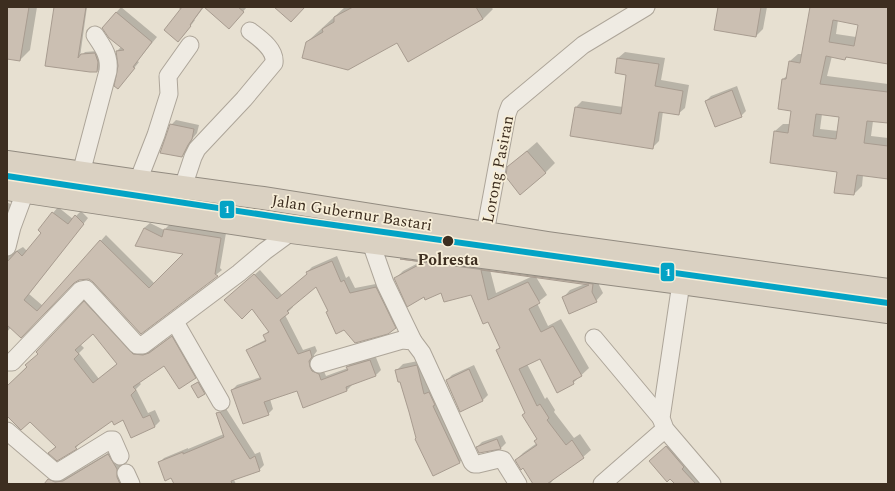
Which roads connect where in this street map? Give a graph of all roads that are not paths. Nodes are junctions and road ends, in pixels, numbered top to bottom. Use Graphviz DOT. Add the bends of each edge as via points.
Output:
graph roads {
  1 [pos="646,7"];
  2 [pos="250,30"];
  3 [pos="96,35"];
  4 [pos="190,45"];
  5 [pos="7,162"];
  6 [pos="80,173"];
  7 [pos="138,181"];
  8 [pos="182,187"];
  9 [pos="16,191"];
  10 [pos="227,193"];
  11 [pos="222,222"];
  12 [pos="291,232"];
  13 [pos="485,233"];
  14 [pos="371,243"];
  15 [pos="7,247"];
  16 [pos="681,283"];
  17 [pos="888,290"];
  18 [pos="888,312"];
  19 [pos="175,322"];
  20 [pos="594,338"];
  21 [pos="413,341"];
  22 [pos="7,362"];
  23 [pos="318,364"];
  24 [pos="221,402"];
  25 [pos="663,423"];
  26 [pos="7,431"];
  27 [pos="120,456"];
  28 [pos="518,484"];
  29 [pos="602,484"];
  30 [pos="712,484"];
  1 -- 13 [label="street, Lorong Pasiran" via="583,45 510,106"];
  2 -- 8 [label="street" via="273,52 274,62 244,99 197,149"];
  3 -- 6 [label="street" via="109,63"];
  4 -- 7 [label="street" via="168,76 169,94"];
  5 -- 6 [label="highway, Jalan Gubernur Bastari"];
  6 -- 7 [label="highway, Jalan Gubernur Bastari"];
  7 -- 8 [label="highway, Jalan Gubernur Bastari"];
  8 -- 10 [label="highway, Jalan Gubernur Bastari"];
  9 -- 11 [label="highway, Jalan Gubernur Bastari"];
  9 -- 15 [label="street"];
  10 -- 11 [label="highway"];
  10 -- 13 [label="highway, Jalan Gubernur Bastari"];
  11 -- 12 [label="highway, Jalan Gubernur Bastari"];
  12 -- 14 [label="highway, Jalan Gubernur Bastari"];
  12 -- 19 [label="street"];
  13 -- 17 [label="highway, Jalan Gubernur Bastari"];
  14 -- 16 [label="highway, Jalan Gubernur Bastari"];
  14 -- 21 [label="street" via="385,283"];
  16 -- 18 [label="highway, Jalan Gubernur Bastari"];
  16 -- 25 [label="street"];
  19 -- 22 [label="street" via="144,345 137,345 84,289 12,362"];
  19 -- 24 [label="street"];
  20 -- 25 [label="street"];
  21 -- 23 [label="street" via="402,340"];
  21 -- 28 [label="street" via="422,353 472,462 478,464 503,460"];
  25 -- 29 [label="street"];
  25 -- 30 [label="street"];
  26 -- 27 [label="street" via="55,472 110,440 115,442"];
}
